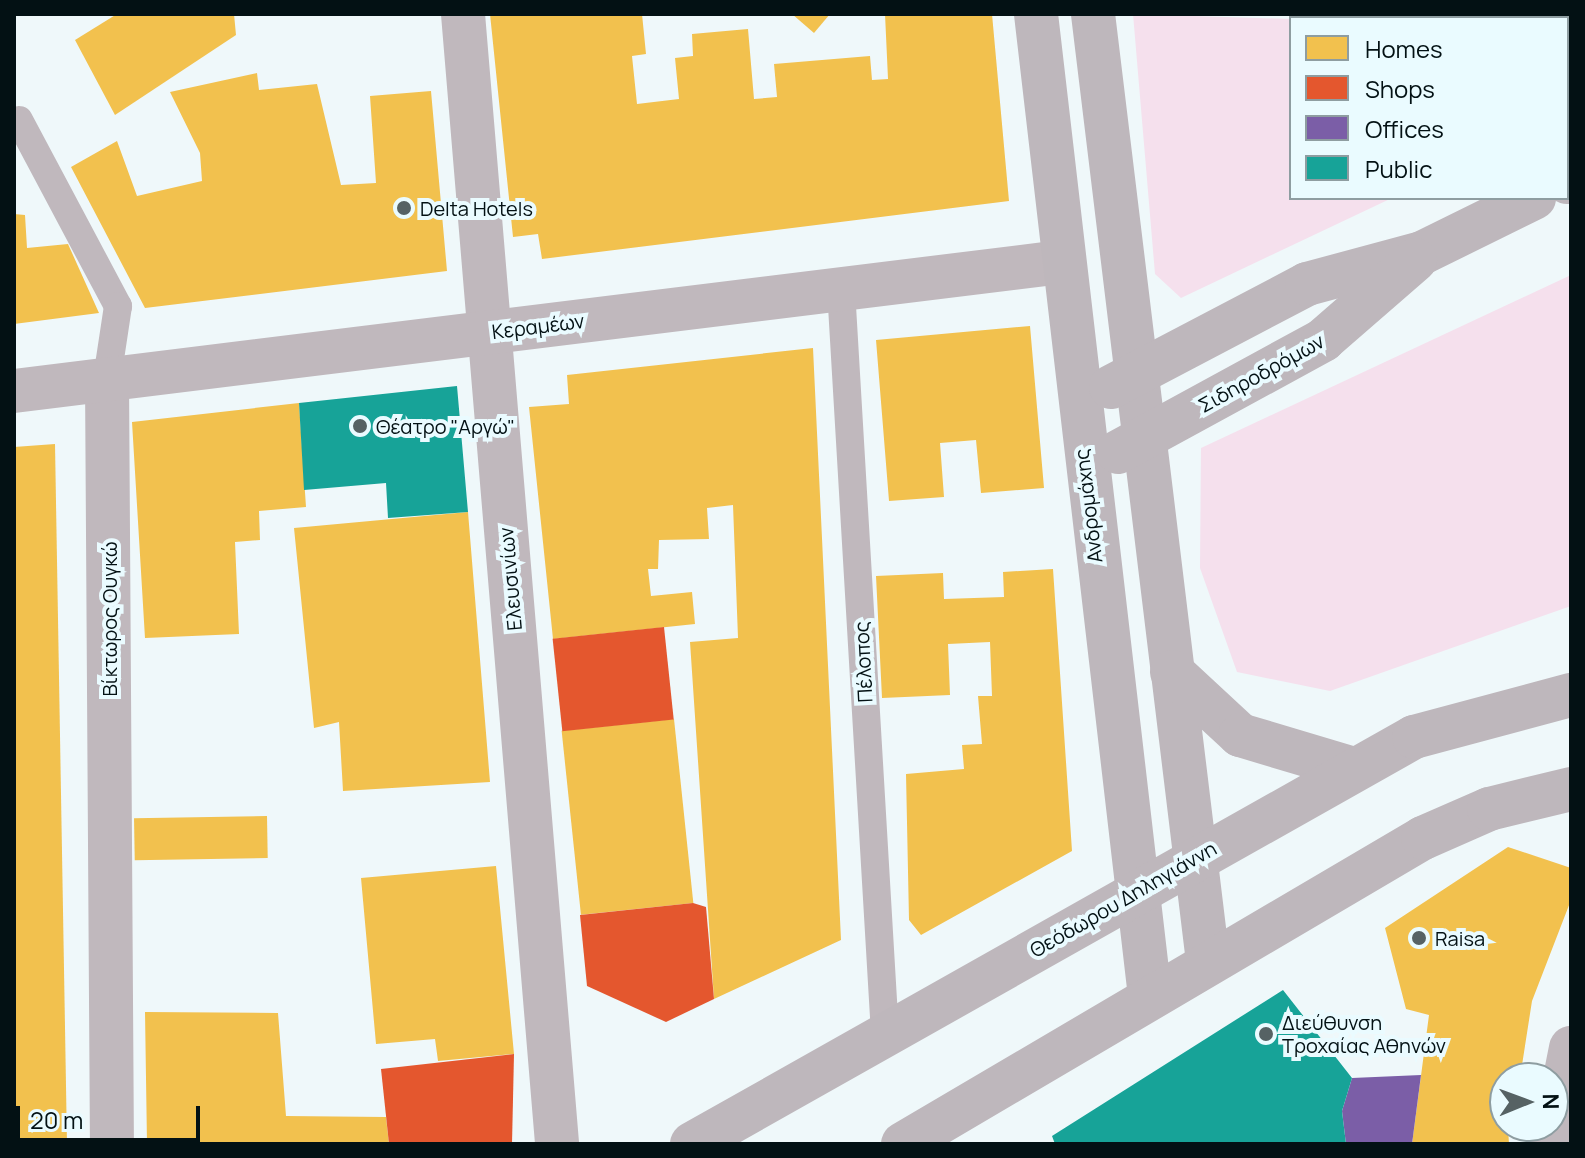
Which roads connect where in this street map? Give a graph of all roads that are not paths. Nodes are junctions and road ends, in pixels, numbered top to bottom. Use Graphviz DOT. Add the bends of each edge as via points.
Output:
graph roads {
  1 [pos="463,14"];
  2 [pos="1036,14"];
  3 [pos="1093,14"];
  4 [pos="19,120"];
  5 [pos="1530,200"];
  6 [pos="1422,253"];
  7 [pos="1062,262"];
  8 [pos="841,289"];
  9 [pos="489,332"];
  10 [pos="1135,375"];
  11 [pos="107,379"];
  12 [pos="14,391"];
  13 [pos="1076,405"];
  14 [pos="1142,439"];
  15 [pos="1084,470"];
  16 [pos="1172,672"];
  17 [pos="1571,695"];
  18 [pos="1354,769"];
  19 [pos="1571,789"];
  20 [pos="1195,857"];
  21 [pos="1137,890"];
  22 [pos="1208,962"];
  23 [pos="1150,997"];
  24 [pos="885,1034"];
  25 [pos="1571,1048"];
  26 [pos="112,1144"];
  27 [pos="557,1144"];
  28 [pos="692,1144"];
  29 [pos="903,1144"];
  30 [pos="1552,1144"];
  1 -- 9 [label="street, Ελευσινίων"];
  2 -- 7 [label="main road, Ανδρομάχης"];
  3 -- 10 [label="main road"];
  4 -- 11 [label="lane, Βίκτωρος Ουγκώ" via="118,306"];
  5 -- 6 [label="main road, Σιδηροδρόμων"];
  6 -- 10 [label="main road, Σιδηροδρόμων" via="1307,284"];
  6 -- 14 [label="main road, Σιδηροδρόμων" via="1323,340"];
  7 -- 8 [label="street, Κεραμέων"];
  7 -- 13 [label="main road, Ανδρομάχης"];
  8 -- 9 [label="street, Κεραμέων"];
  8 -- 24 [label="lane, Πέλοπος"];
  9 -- 11 [label="street, Κεραμέων"];
  9 -- 27 [label="street, Ελευσινίων"];
  10 -- 13 [label="main road, Σιδηροδρόμων"];
  10 -- 14 [label="main road"];
  11 -- 12 [label="street, Κεραμέων"];
  11 -- 26 [label="street, Βίκτωρος Ουγκώ"];
  13 -- 15 [label="main road, Ανδρομάχης"];
  14 -- 15 [label="main road, Σιδηροδρόμων"];
  14 -- 16 [label="main road"];
  15 -- 21 [label="main road, Ανδρομάχης"];
  16 -- 18 [label="main road" via="1240,735"];
  16 -- 20 [label="main road"];
  17 -- 18 [label="main road, Θεόδωρου Δηληγιάννη" via="1464,719"];
  18 -- 20 [label="main road, Θεόδωρου Δηληγιάννη"];
  19 -- 22 [label="main road" via="1489,809 1423,838"];
  20 -- 21 [label="main road, Θεόδωρου Δηληγιάννη"];
  20 -- 22 [label="main road"];
  21 -- 23 [label="main road, Ανδρομάχης"];
  21 -- 24 [label="main road, Θεόδωρου Δηληγιάννη"];
  22 -- 23 [label="main road"];
  23 -- 29 [label="main road"];
  24 -- 28 [label="main road, Θεόδωρου Δηληγιάννη"];
  25 -- 30 [label="street"];
}
